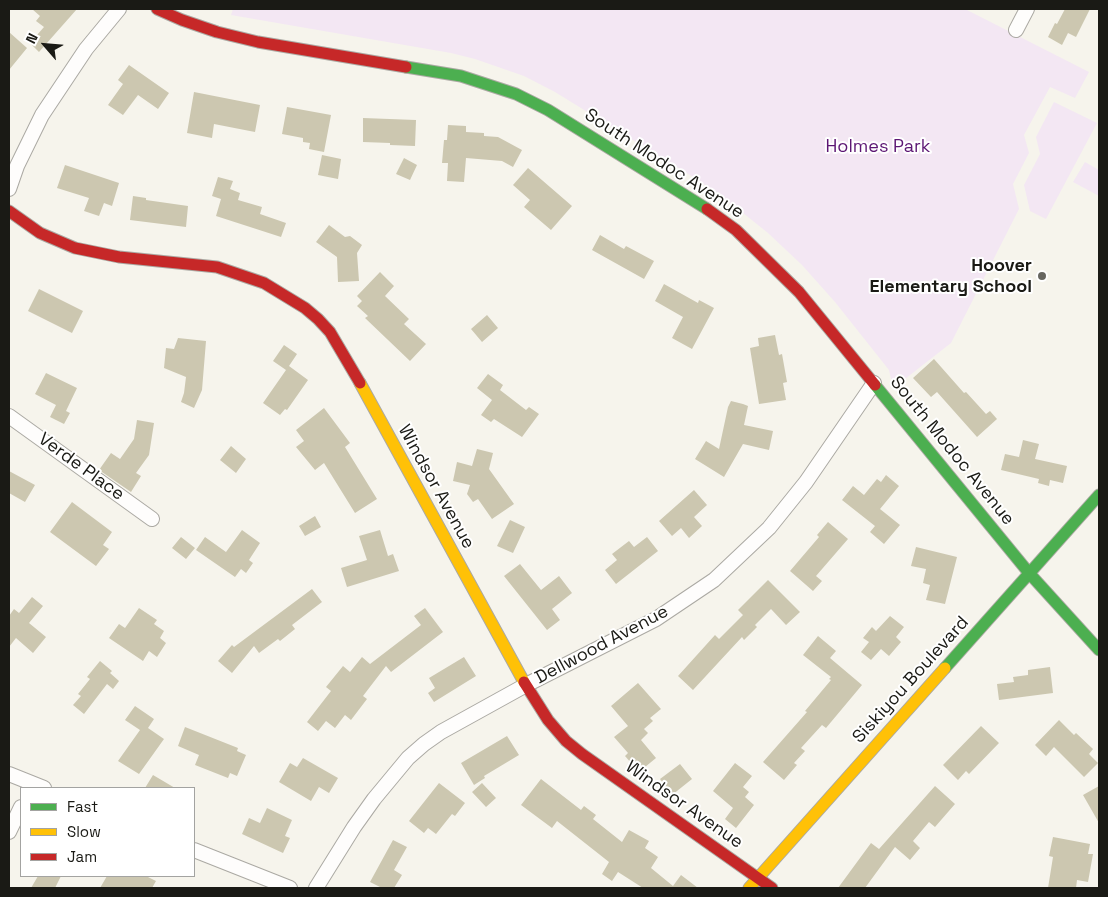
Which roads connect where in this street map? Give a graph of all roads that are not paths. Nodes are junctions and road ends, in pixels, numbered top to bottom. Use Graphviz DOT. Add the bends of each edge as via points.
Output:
graph roads {
  1 [pos="119,9"];
  2 [pos="157,9"];
  3 [pos="1027,9"];
  4 [pos="1016,30"];
  5 [pos="9,189"];
  6 [pos="9,211"];
  7 [pos="874,383"];
  8 [pos="9,416"];
  9 [pos="1099,495"];
  10 [pos="152,519"];
  11 [pos="1029,573"];
  12 [pos="1099,650"];
  13 [pos="526,685"];
  14 [pos="9,774"];
  15 [pos="36,787"];
  16 [pos="20,810"];
  17 [pos="9,832"];
  18 [pos="195,850"];
  19 [pos="758,878"];
  20 [pos="290,888"];
  21 [pos="316,888"];
  22 [pos="750,888"];
  23 [pos="772,888"];
  1 -- 5 [label="street" via="86,49 42,115"];
  2 -- 7 [label="street, South Modoc Avenue" via="217,32 258,42 461,76 491,84 548,110 696,201 736,230 799,292"];
  3 -- 4 [label="street"];
  6 -- 13 [label="street, Windsor Avenue" via="40,234 88,252 217,267 241,274 264,283 318,319 342,351"];
  7 -- 11 [label="street, South Modoc Avenue"];
  7 -- 13 [label="street, Dellwood Avenue" via="770,528 714,580 656,619"];
  8 -- 10 [label="street, Verde Place"];
  9 -- 11 [label="street, Siskiyou Boulevard"];
  11 -- 12 [label="street, South Modoc Avenue"];
  11 -- 19 [label="street, Siskiyou Boulevard"];
  13 -- 19 [label="street, Windsor Avenue" via="566,741"];
  13 -- 21 [label="street, Dellwood Avenue" via="441,732 408,758 354,827"];
  14 -- 15 [label="street"];
  16 -- 17 [label="street"];
  18 -- 20 [label="street"];
  19 -- 22 [label="street, Siskiyou Boulevard"];
  19 -- 23 [label="street, Windsor Avenue"];
}
